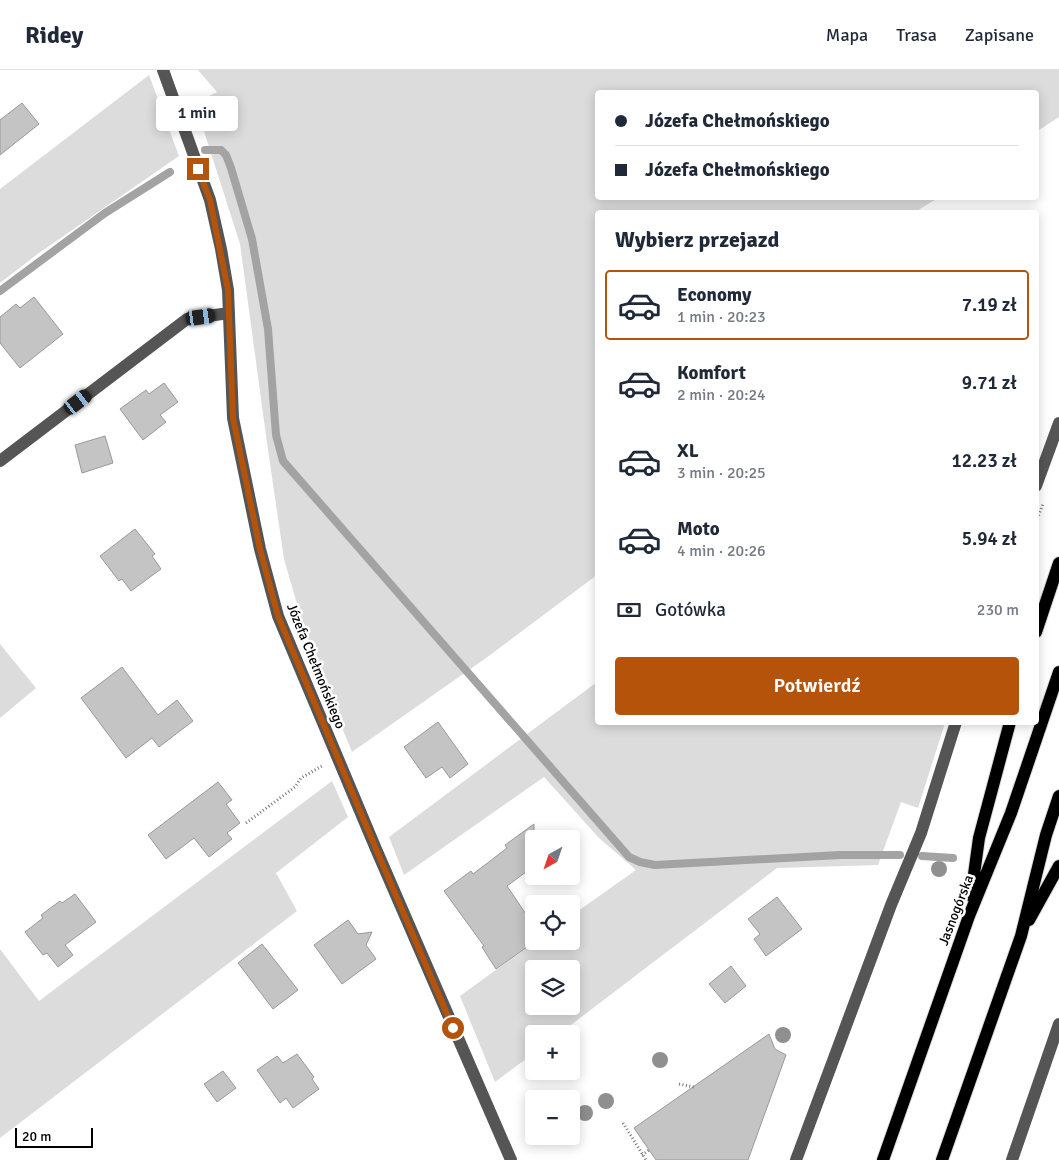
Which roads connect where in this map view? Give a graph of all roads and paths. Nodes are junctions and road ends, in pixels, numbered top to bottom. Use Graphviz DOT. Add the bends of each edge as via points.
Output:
graph roads {
  1 [pos="163,70"];
  2 [pos="229,313"];
  3 [pos="1059,424"];
  4 [pos="0,461"];
  5 [pos="1039,478"];
  6 [pos="1059,563"];
  7 [pos="1039,623"];
  8 [pos="1059,672"];
  9 [pos="955,725"];
  10 [pos="1009,725"];
  11 [pos="301,778"];
  12 [pos="1059,796"];
  13 [pos="246,823"];
  14 [pos="1059,866"];
  15 [pos="969,916"];
  16 [pos="1020,936"];
  17 [pos="1059,1024"];
  18 [pos="679,1084"];
  19 [pos="694,1087"];
  20 [pos="623,1123"];
  21 [pos="649,1150"];
  22 [pos="642,1155"];
  23 [pos="511,1160"];
  24 [pos="646,1160"];
  25 [pos="796,1160"];
  26 [pos="883,1160"];
  27 [pos="942,1160"];
  28 [pos="1012,1160"];
  1 -- 2 [label="street, Józefa Chełmońskiego" via="210,200 228,290"];
  2 -- 4 [label="street" via="187,319"];
  2 -- 23 [label="street, Józefa Chełmońskiego" via="233,418 260,549 278,616"];
  3 -- 5 [label="street"];
  6 -- 7 [label="main road"];
  8 -- 15 [label="main road, Jasnogórska" via="1011,813"];
  9 -- 25 [label="street" via="921,832 890,905"];
  10 -- 15 [label="main road" via="979,838"];
  11 -- 13 [label="path" via="295,787"];
  12 -- 16 [label="main road"];
  14 -- 16 [label="main road"];
  15 -- 26 [label="main road, Jasnogórska"];
  16 -- 27 [label="main road"];
  17 -- 28 [label="street"];
  18 -- 19 [label="path"];
  20 -- 22 [label="path"];
  21 -- 22 [label="path"];
  22 -- 24 [label="path"];
}
